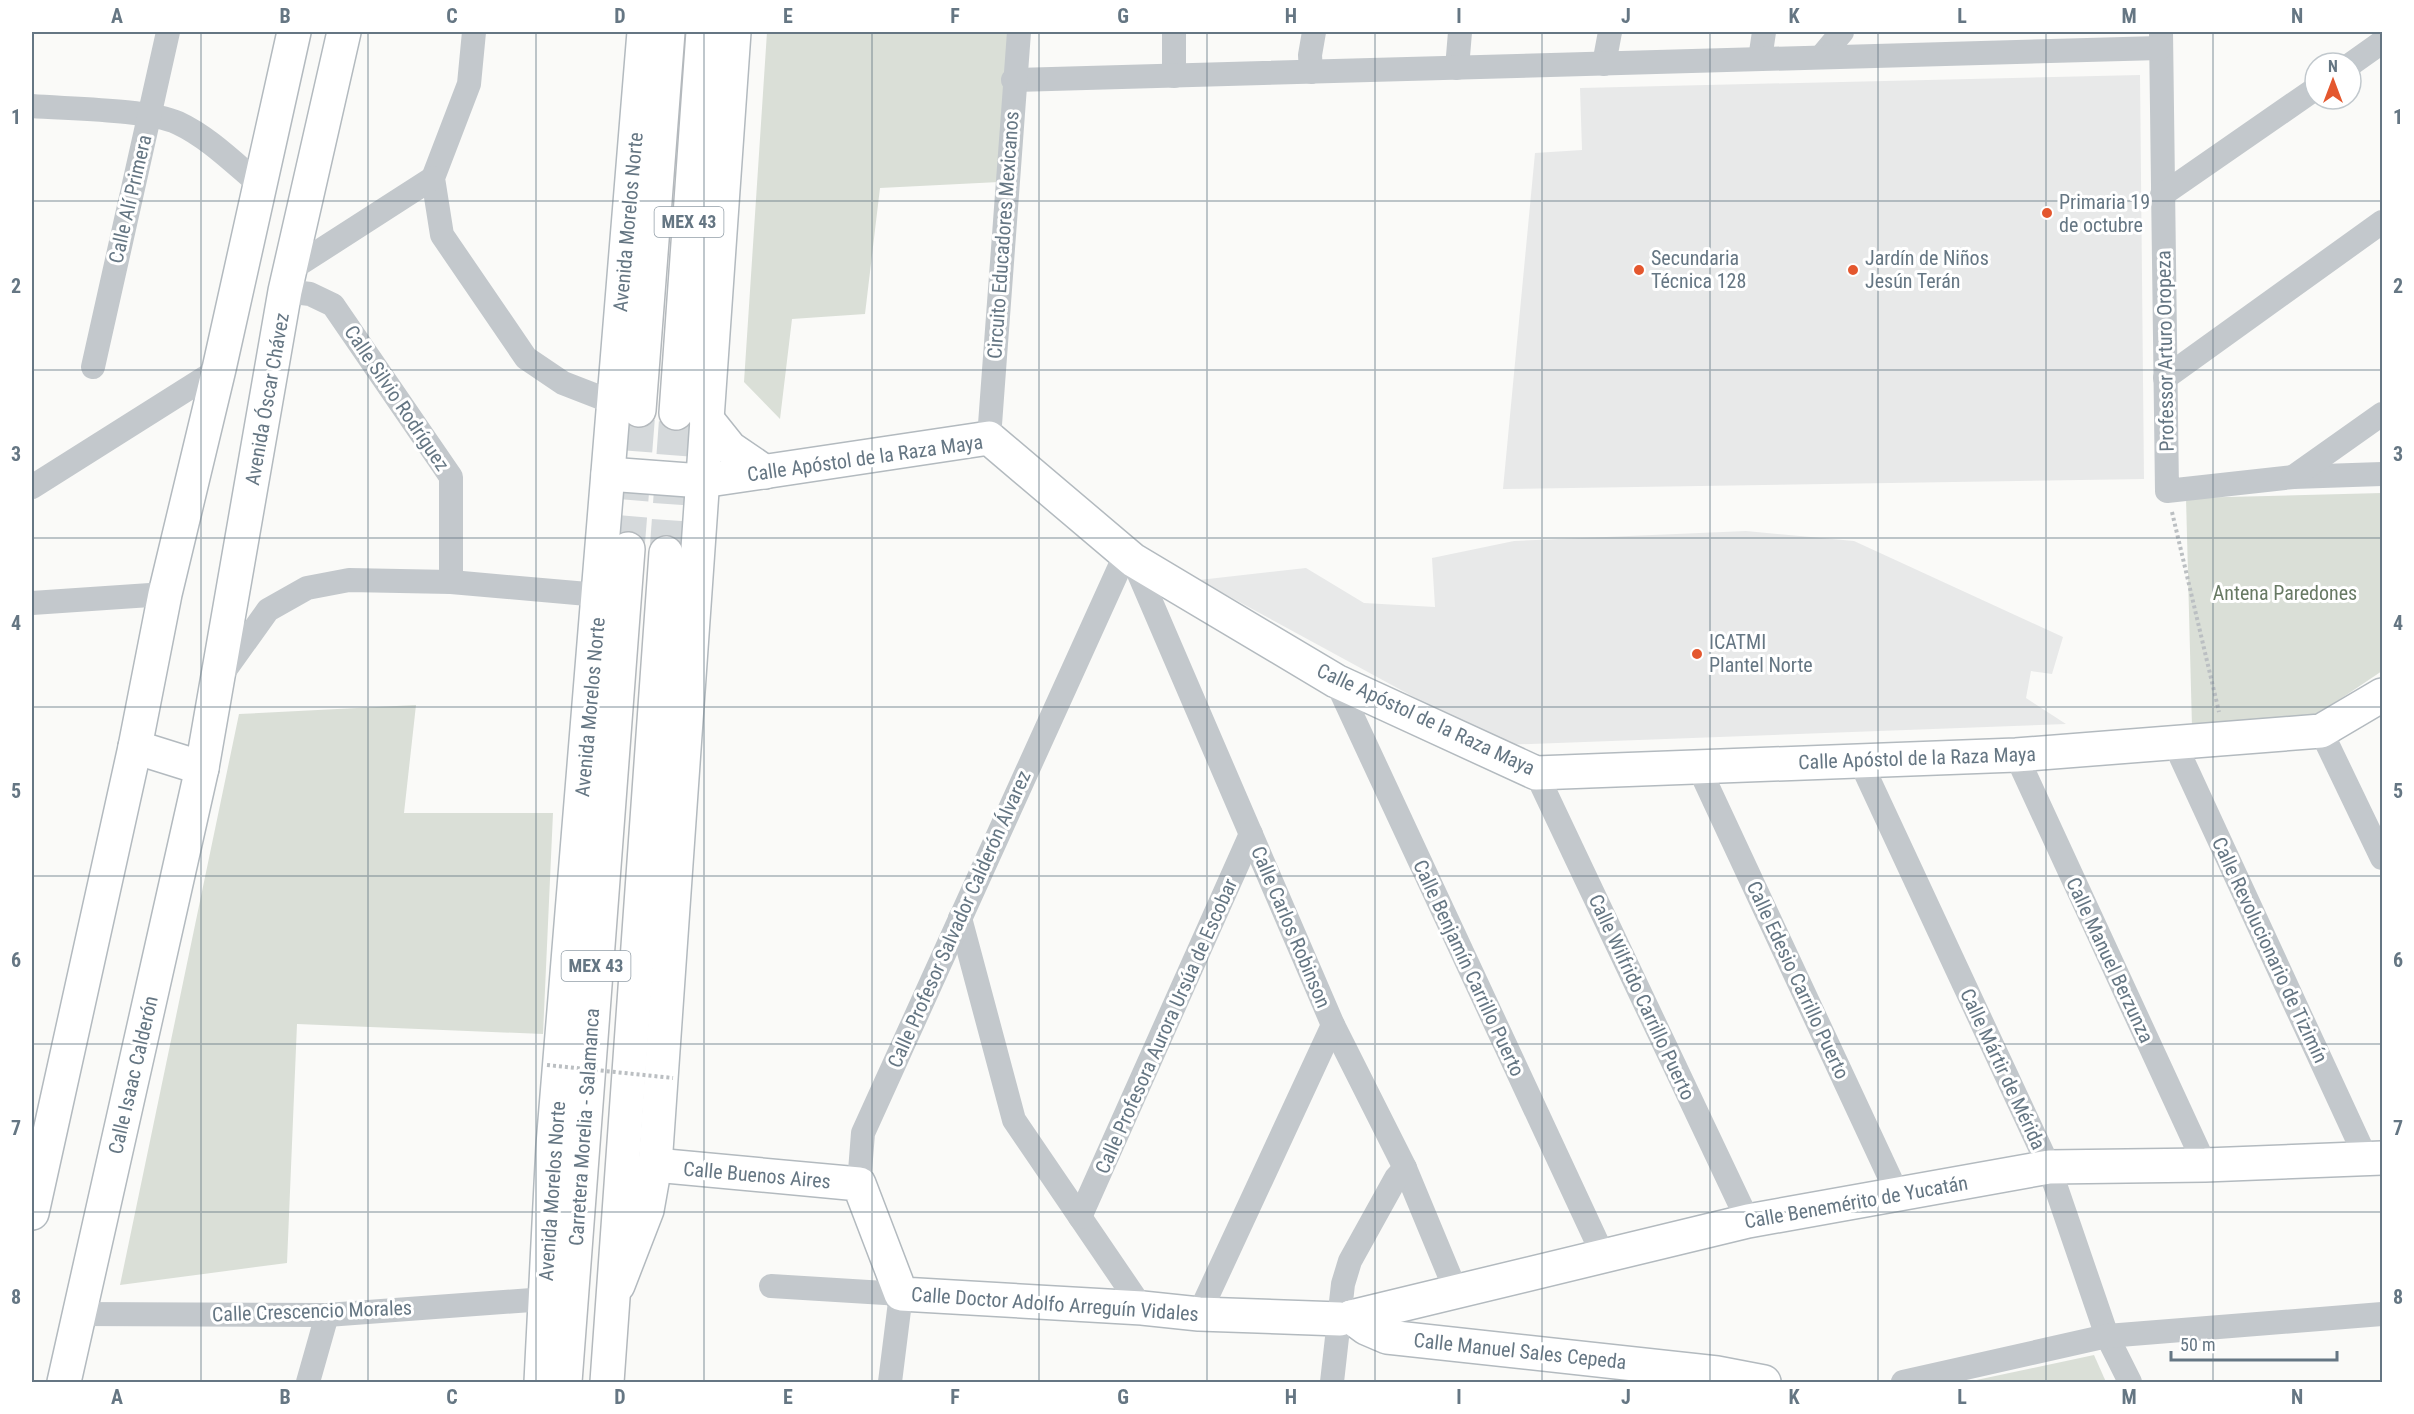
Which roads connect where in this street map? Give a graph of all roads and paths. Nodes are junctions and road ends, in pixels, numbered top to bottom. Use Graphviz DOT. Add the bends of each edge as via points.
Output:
graph roads {
  1 [pos="168,32"];
  2 [pos="294,32"];
  3 [pos="344,32"];
  4 [pos="474,32"];
  5 [pos="644,32"];
  6 [pos="668,32"];
  7 [pos="703,32"];
  8 [pos="734,32"];
  9 [pos="1019,32"];
  10 [pos="1174,32"];
  11 [pos="1314,32"];
  12 [pos="1460,32"];
  13 [pos="1610,32"];
  14 [pos="1764,32"];
  15 [pos="1842,32"];
  16 [pos="2030,32"];
  17 [pos="2161,40"];
  18 [pos="2382,42"];
  19 [pos="2014,51"];
  20 [pos="2363,55"];
  21 [pos="1821,57"];
  22 [pos="1760,59"];
  23 [pos="1604,64"];
  24 [pos="1457,68"];
  25 [pos="1311,72"];
  26 [pos="1174,76"];
  27 [pos="1013,80"];
  28 [pos="2303,97"];
  29 [pos="32,106"];
  30 [pos="148,116"];
  31 [pos="433,178"];
  32 [pos="259,184"];
  33 [pos="2162,195"];
  34 [pos="2382,222"];
  35 [pos="287,280"];
  36 [pos="93,367"];
  37 [pos="219,369"];
  38 [pos="2165,378"];
  39 [pos="626,406"];
  40 [pos="2382,414"];
  41 [pos="691,415"];
  42 [pos="989,438"];
  43 [pos="765,472"];
  44 [pos="608,474"];
  45 [pos="2382,474"];
  46 [pos="2293,477"];
  47 [pos="702,481"];
  48 [pos="32,487"];
  49 [pos="2167,491"];
  50 [pos="628,549"];
  51 [pos="666,553"];
  52 [pos="1128,555"];
  53 [pos="451,582"];
  54 [pos="165,594"];
  55 [pos="599,595"];
  56 [pos="32,603"];
  57 [pos="219,679"];
  58 [pos="1336,681"];
  59 [pos="2382,695"];
  60 [pos="2321,731"];
  61 [pos="2225,738"];
  62 [pos="2174,742"];
  63 [pos="135,747"];
  64 [pos="2016,755"];
  65 [pos="1860,761"];
  66 [pos="1698,766"];
  67 [pos="202,768"];
  68 [pos="1536,773"];
  69 [pos="1251,834"];
  70 [pos="2382,858"];
  71 [pos="960,918"];
  72 [pos="1333,1025"];
  73 [pos="547,1065"];
  74 [pos="673,1078"];
  75 [pos="2374,1158"];
  76 [pos="655,1166"];
  77 [pos="2205,1166"];
  78 [pos="2049,1167"];
  79 [pos="1404,1168"];
  80 [pos="859,1184"];
  81 [pos="1898,1193"];
  82 [pos="32,1213"];
  83 [pos="1080,1217"];
  84 [pos="1748,1221"];
  85 [pos="1603,1255"];
  86 [pos="771,1286"];
  87 [pos="1456,1292"];
  88 [pos="901,1294"];
  89 [pos="613,1298"];
  90 [pos="545,1299"];
  91 [pos="1142,1308"];
  92 [pos="78,1314"];
  93 [pos="1200,1314"];
  94 [pos="2382,1314"];
  95 [pos="327,1315"];
  96 [pos="1345,1318"];
  97 [pos="2107,1336"];
  98 [pos="1716,1378"];
  99 [pos="64,1383"];
  100 [pos="308,1383"];
  101 [pos="541,1383"];
  102 [pos="565,1383"];
  103 [pos="607,1383"];
  104 [pos="890,1383"];
  105 [pos="1332,1383"];
  106 [pos="1764,1383"];
  107 [pos="1903,1383"];
  108 [pos="2130,1383"];
  1 -- 30 [label="street, Calle Alí Primera"];
  2 -- 32 [label="main road"];
  3 -- 35 [label="main road, Avenida Óscar Chávez"];
  4 -- 31 [label="street" via="469,84"];
  5 -- 39 [label="main road, Avenida Morelos Norte"];
  6 -- 39 [label="main road, MEX 43"];
  7 -- 41 [label="main road, MEX 43"];
  8 -- 41 [label="main road"];
  9 -- 27 [label="street, Circuito Educadores Mexicanos"];
  10 -- 26 [label="street"];
  11 -- 25 [label="street"];
  12 -- 24 [label="street"];
  13 -- 23 [label="street"];
  14 -- 22 [label="street"];
  15 -- 21 [label="street"];
  16 -- 19 [label="street"];
  17 -- 19 [label="street"];
  17 -- 33 [label="street, Professor Arturo Oropeza"];
  18 -- 20 [label="street"];
  19 -- 21 [label="street"];
  21 -- 22 [label="street"];
  22 -- 23 [label="street"];
  23 -- 24 [label="street"];
  24 -- 25 [label="street"];
  25 -- 26 [label="street"];
  26 -- 27 [label="street"];
  27 -- 42 [label="street, Circuito Educadores Mexicanos"];
  28 -- 33 [label="street"];
  29 -- 30 [label="street"];
  30 -- 32 [label="street" via="178,123"];
  30 -- 36 [label="street, Calle Alí Primera"];
  31 -- 35 [label="street"];
  31 -- 39 [label="street" via="442,235 526,358 563,383"];
  32 -- 37 [label="main road"];
  33 -- 38 [label="street, Professor Arturo Oropeza"];
  34 -- 38 [label="street"];
  35 -- 53 [label="street, Calle Silvio Rodríguez" via="333,305 451,477"];
  35 -- 57 [label="main road, Avenida Óscar Chávez"];
  37 -- 48 [label="street"];
  37 -- 54 [label="main road"];
  38 -- 49 [label="street, Professor Arturo Oropeza"];
  39 -- 44 [label="main road, Avenida Morelos Norte"];
  40 -- 46 [label="street"];
  41 -- 43 [label="main road"];
  41 -- 47 [label="main road"];
  42 -- 43 [label="main road, Calle Apóstol de la Raza Maya"];
  42 -- 52 [label="main road, Calle Apóstol de la Raza Maya"];
  43 -- 47 [label="main road, Calle Apóstol de la Raza Maya"];
  44 -- 47 [label="main road, Calle Apóstol de la Raza Maya"];
  44 -- 55 [label="main road, Avenida Morelos Norte"];
  45 -- 46 [label="street"];
  46 -- 49 [label="street"];
  47 -- 76 [label="main road"];
  49 -- 61 [label="path"];
  50 -- 102 [label="main road, Carretera Morelia - Salamanca / MEX 43"];
  51 -- 89 [label="main road, Carretera Morelia - Salamanca / MEX 43"];
  52 -- 58 [label="main road, Calle Apóstol de la Raza Maya"];
  52 -- 69 [label="street, Calle Carlos Robinson"];
  52 -- 71 [label="street, Calle Profesor Salvador Calderón Álvarez"];
  53 -- 55 [label="street"];
  53 -- 57 [label="street" via="349,580 307,588 268,610"];
  54 -- 56 [label="street"];
  54 -- 63 [label="main road"];
  55 -- 90 [label="main road, Avenida Morelos Norte" via="553,1145"];
  57 -- 67 [label="main road, Avenida Óscar Chávez"];
  58 -- 68 [label="main road, Calle Apóstol de la Raza Maya"];
  58 -- 85 [label="street, Calle Benjamín Carrillo Puerto"];
  59 -- 60 [label="main road, Calle Apóstol de la Raza Maya"];
  60 -- 61 [label="main road, Calle Apóstol de la Raza Maya"];
  60 -- 70 [label="street"];
  61 -- 62 [label="main road, Calle Apóstol de la Raza Maya"];
  62 -- 64 [label="main road, Calle Apóstol de la Raza Maya"];
  62 -- 75 [label="street, Calle Revolucionario de Tizimín"];
  63 -- 67 [label="main road"];
  63 -- 82 [label="main road"];
  64 -- 65 [label="main road, Calle Apóstol de la Raza Maya"];
  64 -- 77 [label="street, Calle Manuel Berzunza"];
  65 -- 66 [label="main road, Calle Apóstol de la Raza Maya"];
  65 -- 78 [label="street, Calle Mártir de Mérida"];
  66 -- 68 [label="main road, Calle Apóstol de la Raza Maya"];
  66 -- 81 [label="street, Calle Edesio Carrillo Puerto"];
  67 -- 92 [label="main road, Calle Isaac Calderón"];
  68 -- 84 [label="street, Calle Wilfrido Carrillo Puerto"];
  69 -- 72 [label="street, Calle Carlos Robinson"];
  69 -- 83 [label="street, Calle Profesora Aurora Ursúa de Escobar"];
  71 -- 80 [label="street, Calle Profesor Salvador Calderón Álvarez" via="862,1133"];
  71 -- 83 [label="street" via="1014,1120"];
  72 -- 79 [label="street, Calle Carlos Robinson"];
  72 -- 93 [label="street"];
  73 -- 74 [label="path, bridge"];
  75 -- 77 [label="main road, Calle Benemérito de Yucatán"];
  76 -- 80 [label="main road, Calle Buenos Aires"];
  76 -- 89 [label="main road" via="647,1210"];
  77 -- 78 [label="main road, Calle Benemérito de Yucatán"];
  78 -- 81 [label="main road, Calle Benemérito de Yucatán"];
  78 -- 97 [label="street, Calle Mártir de Mérida"];
  79 -- 87 [label="street, Calle Carlos Robinson"];
  79 -- 96 [label="street" via="1350,1261 1343,1284"];
  80 -- 88 [label="main road, Calle Profesor Salvador Calderón Álvarez"];
  81 -- 84 [label="main road, Calle Benemérito de Yucatán"];
  83 -- 91 [label="street"];
  84 -- 85 [label="main road, Calle Benemérito de Yucatán"];
  85 -- 87 [label="main road, Calle Benemérito de Yucatán"];
  86 -- 88 [label="street, Calle Doctor Adolfo Arreguín Vidales"];
  87 -- 96 [label="main road, Calle Benemérito de Yucatán"];
  88 -- 91 [label="main road, Calle Doctor Adolfo Arreguín Vidales"];
  88 -- 104 [label="street"];
  89 -- 103 [label="main road, Carretera Morelia - Salamanca / MEX 43"];
  90 -- 95 [label="street, Calle Crescencio Morales"];
  90 -- 101 [label="main road, Avenida Morelos Norte"];
  91 -- 93 [label="main road, Calle Doctor Adolfo Arreguín Vidales"];
  92 -- 95 [label="street, Calle Crescencio Morales"];
  92 -- 99 [label="main road, Calle Isaac Calderón"];
  93 -- 96 [label="main road, Calle Doctor Adolfo Arreguín Vidales"];
  94 -- 97 [label="street"];
  95 -- 100 [label="street"];
  96 -- 98 [label="main road, Calle Manuel Sales Cepeda" via="1387,1336"];
  96 -- 105 [label="street"];
  97 -- 107 [label="street"];
  97 -- 108 [label="street, Calle Mártir de Mérida"];
  98 -- 106 [label="main road, Calle Manuel Sales Cepeda"];
}
